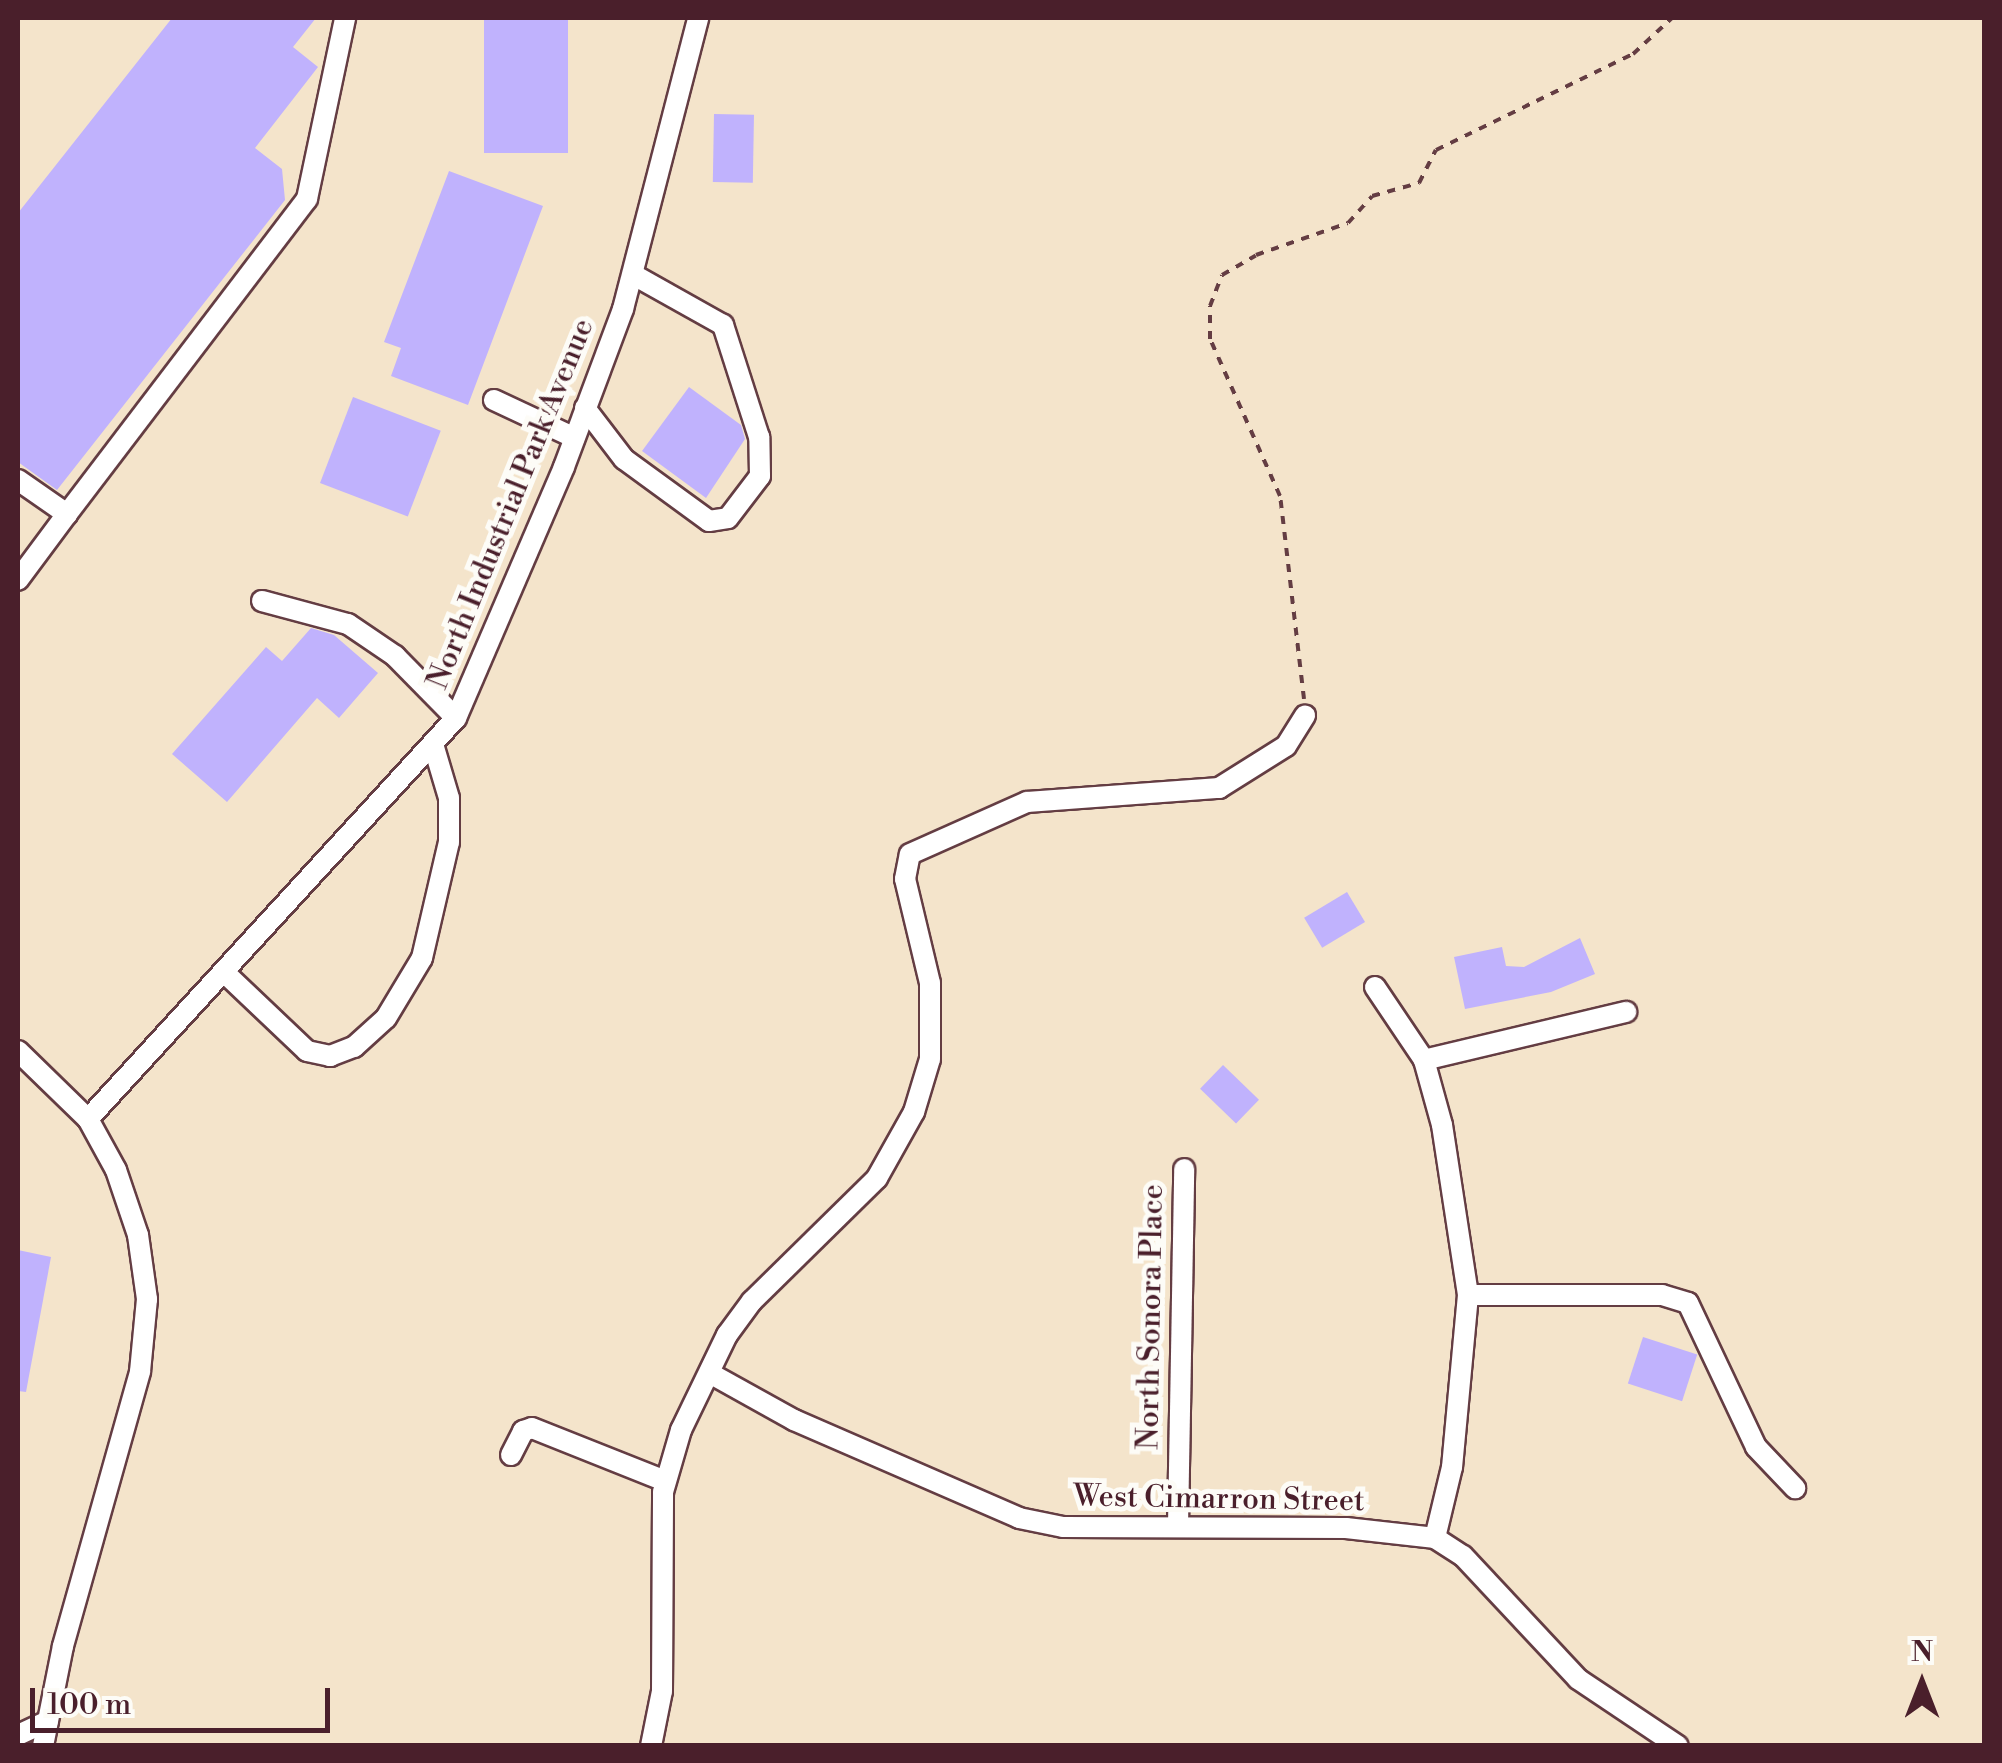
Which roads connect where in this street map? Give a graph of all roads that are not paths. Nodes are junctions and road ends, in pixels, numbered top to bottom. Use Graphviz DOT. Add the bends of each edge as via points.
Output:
graph roads {
  1 [pos="345,18"];
  2 [pos="698,18"];
  3 [pos="634,276"];
  4 [pos="494,400"];
  5 [pos="584,408"];
  6 [pos="574,438"];
  7 [pos="18,480"];
  8 [pos="67,514"];
  9 [pos="18,580"];
  10 [pos="262,600"];
  11 [pos="1305,716"];
  12 [pos="456,718"];
  13 [pos="433,744"];
  14 [pos="227,976"];
  15 [pos="1375,987"];
  16 [pos="1626,1012"];
  17 [pos="18,1051"];
  18 [pos="1424,1060"];
  19 [pos="88,1120"];
  20 [pos="1184,1169"];
  21 [pos="1468,1295"];
  22 [pos="713,1375"];
  23 [pos="511,1456"];
  24 [pos="665,1481"];
  25 [pos="1796,1488"];
  26 [pos="1178,1526"];
  27 [pos="1435,1538"];
  28 [pos="48,1720"];
  29 [pos="18,1735"];
  30 [pos="43,1746"];
  31 [pos="651,1746"];
  32 [pos="1678,1746"];
  1 -- 8 [label="street" via="307,200"];
  2 -- 3 [label="street, North Industrial Park Avenue"];
  3 -- 5 [label="street, North Industrial Park Avenue"];
  3 -- 5 [label="street" via="723,325 759,437 760,476 728,518 709,521 624,458"];
  4 -- 6 [label="street"];
  5 -- 6 [label="street, North Industrial Park Avenue"];
  6 -- 12 [label="street, North Industrial Park Avenue"];
  7 -- 8 [label="street"];
  8 -- 9 [label="street"];
  10 -- 12 [label="street" via="348,624 395,656"];
  11 -- 22 [label="street" via="1286,746 1218,788 1027,802 910,854 904,879 930,984 930,1059 914,1112 877,1178 752,1301 727,1336"];
  12 -- 13 [label="street, North Industrial Park Avenue"];
  13 -- 14 [label="street, North Industrial Park Avenue"];
  13 -- 14 [label="street" via="449,798 449,842 422,958 386,1018 354,1048 330,1056 307,1051"];
  14 -- 19 [label="street, North Industrial Park Avenue"];
  15 -- 18 [label="street"];
  16 -- 18 [label="street"];
  17 -- 19 [label="street"];
  18 -- 21 [label="street" via="1442,1126"];
  19 -- 28 [label="street" via="116,1170 138,1234 147,1299 140,1372"];
  20 -- 26 [label="street, North Sonora Place"];
  21 -- 25 [label="street" via="1662,1295 1688,1303 1756,1446"];
  21 -- 27 [label="street" via="1452,1468"];
  22 -- 24 [label="street" via="681,1430"];
  22 -- 26 [label="street, West Cimarron Street" via="794,1420 1019,1518 1063,1527"];
  23 -- 24 [label="street" via="523,1431 532,1428"];
  24 -- 31 [label="street" via="662,1691"];
  26 -- 27 [label="street, West Cimarron Street" via="1346,1528"];
  27 -- 32 [label="street" via="1463,1556 1578,1679"];
  28 -- 29 [label="street"];
  28 -- 30 [label="street"];
}
